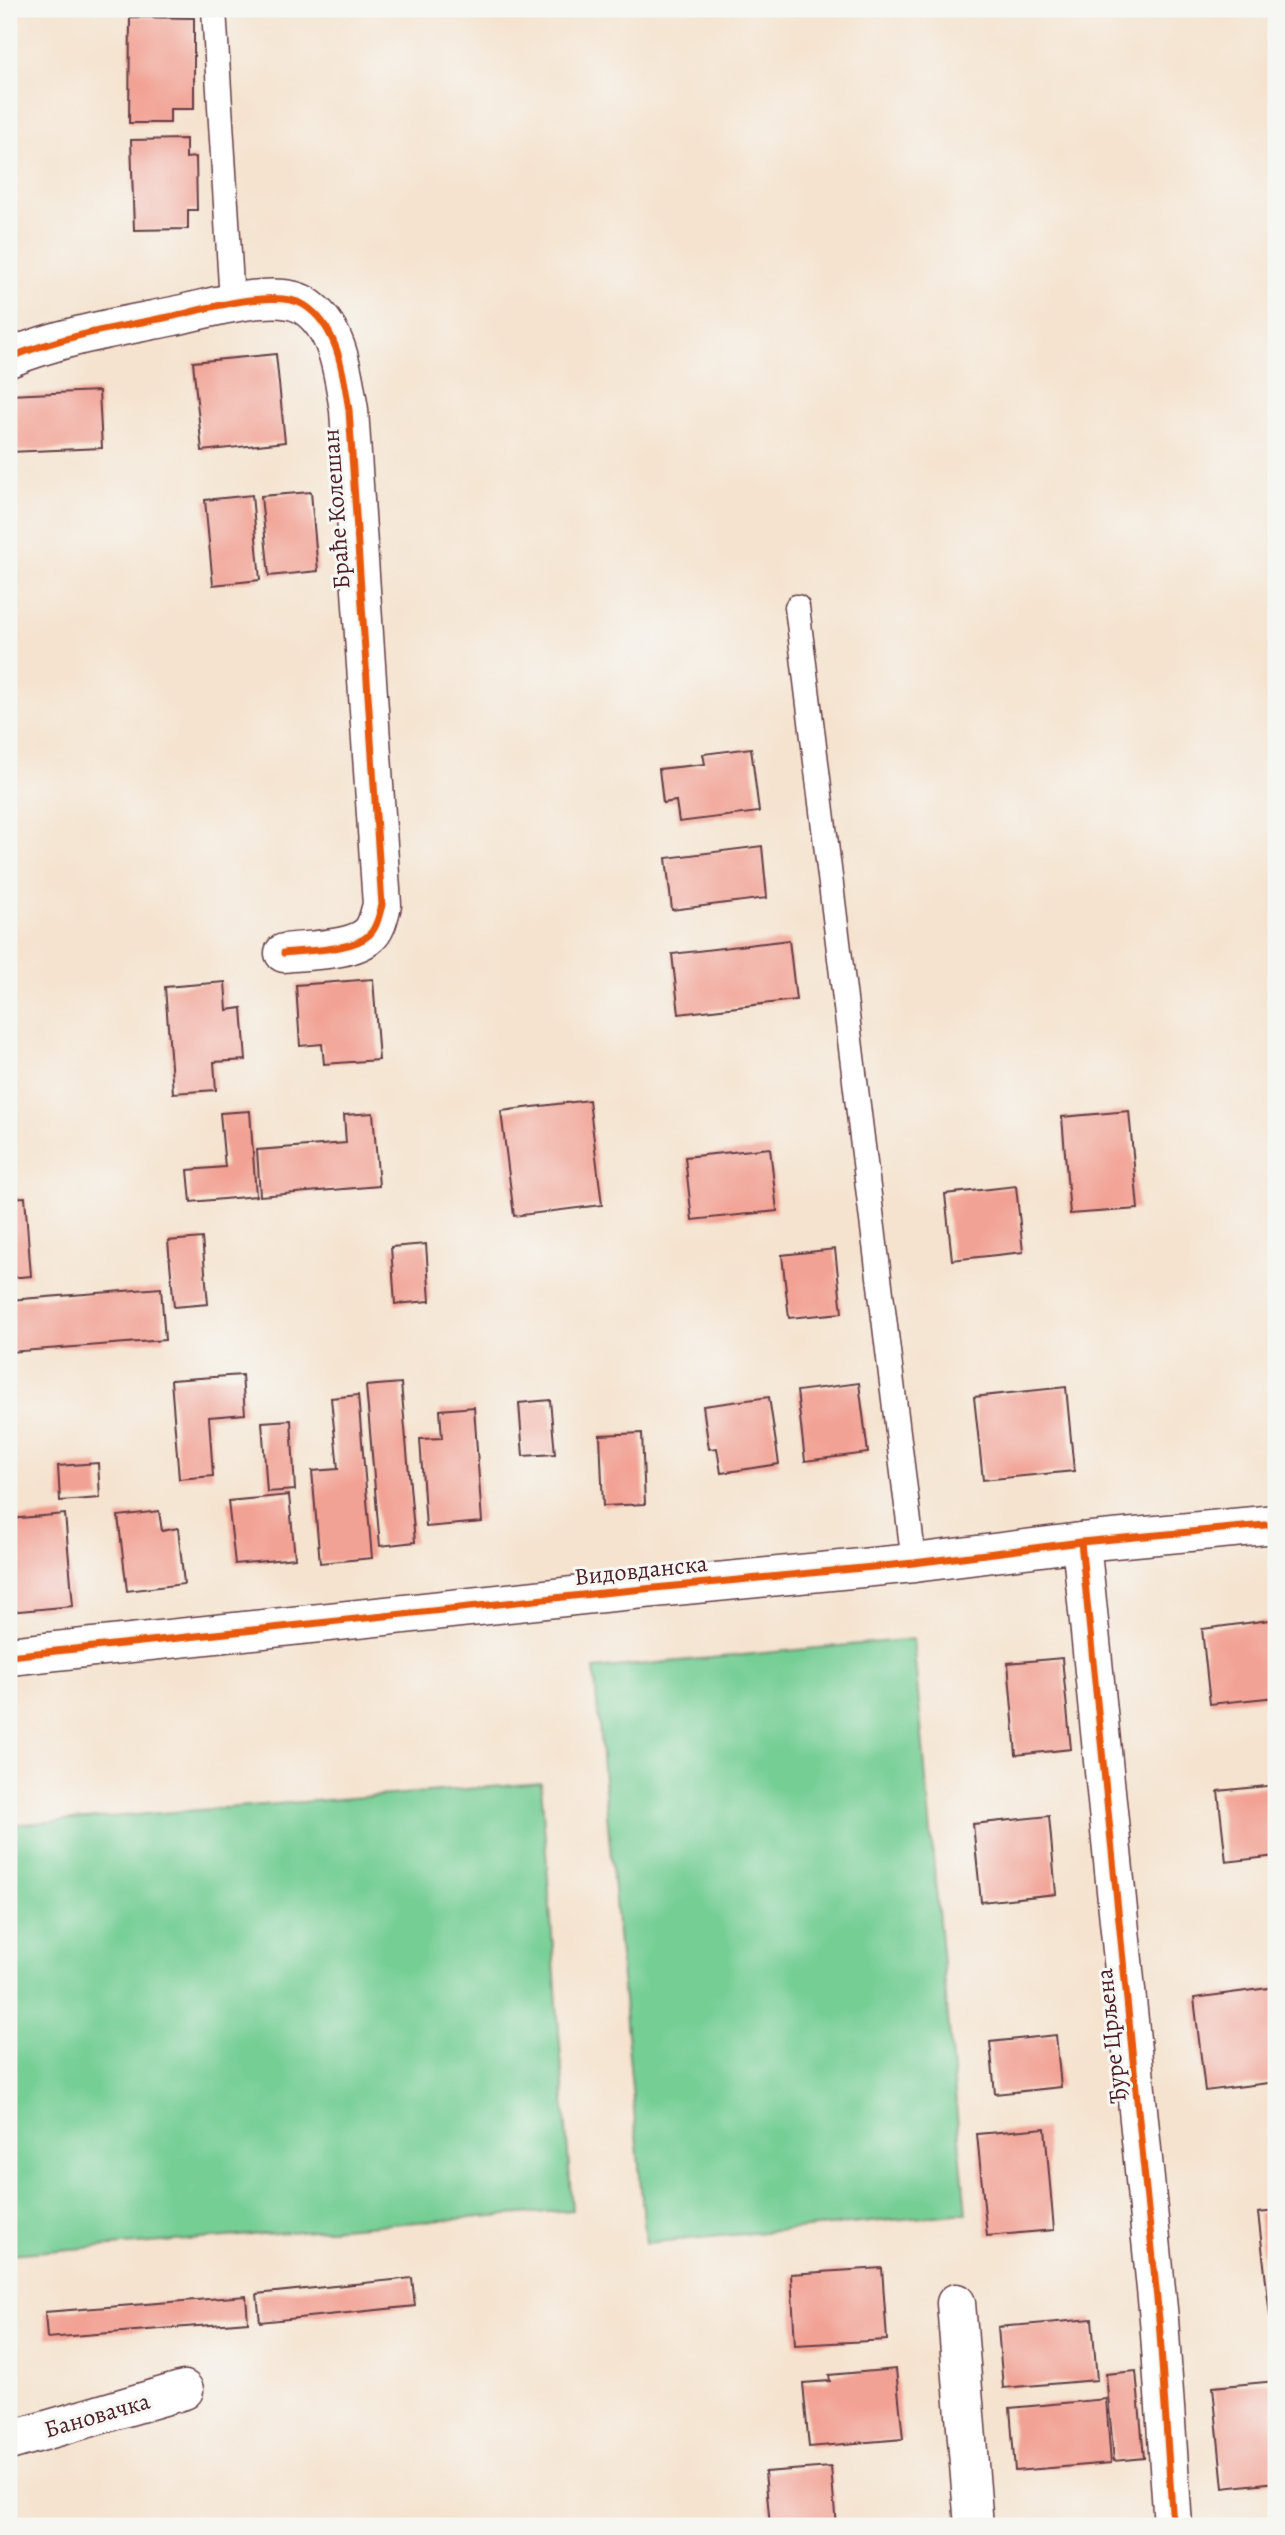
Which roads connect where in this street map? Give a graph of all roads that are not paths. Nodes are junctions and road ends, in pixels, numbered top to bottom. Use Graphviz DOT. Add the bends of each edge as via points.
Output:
graph roads {
  1 [pos="214,9"];
  2 [pos="232,302"];
  3 [pos="9,358"];
  4 [pos="797,607"];
  5 [pos="284,953"];
  6 [pos="1276,1524"];
  7 [pos="1081,1542"];
  8 [pos="914,1563"];
  9 [pos="9,1656"];
  10 [pos="956,2302"];
  11 [pos="184,2390"];
  12 [pos="9,2441"];
  13 [pos="974,2526"];
  14 [pos="1173,2526"];
  1 -- 2 [label="lane"];
  2 -- 3 [label="street, Браће Колешан" via="128,323"];
  2 -- 5 [label="street, Браће Колешан" via="290,299 305,305 332,338 349,410 382,905 370,934 349,946"];
  4 -- 8 [label="lane"];
  6 -- 7 [label="street, Видовданска"];
  7 -- 8 [label="street, Видовданска"];
  7 -- 14 [label="street, Ђуре Црљена" via="1157,2305"];
  8 -- 9 [label="street, Видовданска"];
  10 -- 13 [label="street"];
  11 -- 12 [label="street, Бановачка"];
}
